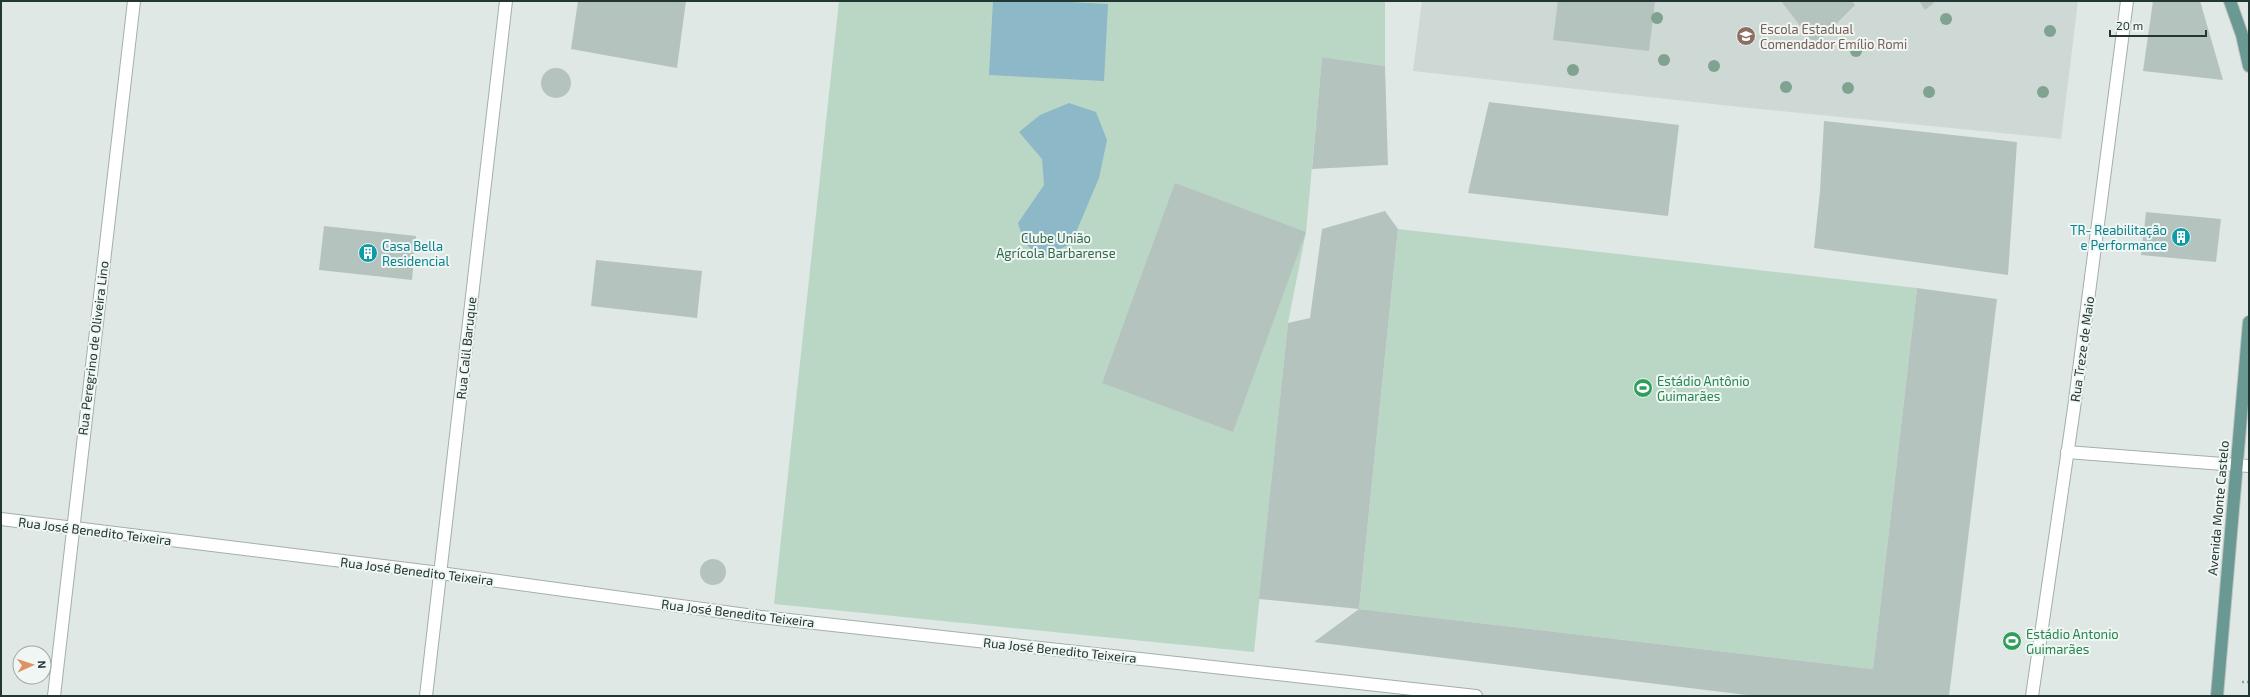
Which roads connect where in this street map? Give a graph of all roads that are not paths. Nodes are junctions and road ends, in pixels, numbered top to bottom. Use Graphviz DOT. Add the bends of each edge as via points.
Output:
graph roads {
  1 [pos="134,1"];
  2 [pos="506,1"];
  3 [pos="2126,1"];
  4 [pos="2230,1"];
  5 [pos="2249,66"];
  6 [pos="2249,322"];
  7 [pos="2068,452"];
  8 [pos="2236,464"];
  9 [pos="2249,466"];
  10 [pos="1,519"];
  11 [pos="72,528"];
  12 [pos="440,574"];
  13 [pos="54,696"];
  14 [pos="426,696"];
  15 [pos="1476,696"];
  16 [pos="2032,696"];
  17 [pos="2217,696"];
  1 -- 11 [label="street, Rua Peregrino de Oliveira Lino"];
  2 -- 12 [label="street, Rua Calil Baruque"];
  3 -- 7 [label="street, Rua Treze de Maio"];
  4 -- 5 [label="main road"];
  6 -- 8 [label="main road, Avenida Monte Castelo"];
  7 -- 8 [label="street"];
  7 -- 16 [label="street, Rua Treze de Maio"];
  8 -- 9 [label="street"];
  8 -- 17 [label="main road, Avenida Monte Castelo"];
  10 -- 11 [label="street, Rua José Benedito Teixeira"];
  11 -- 12 [label="street, Rua José Benedito Teixeira"];
  11 -- 13 [label="street, Rua Peregrino de Oliveira Lino"];
  12 -- 14 [label="street, Rua Calil Baruque"];
  12 -- 15 [label="street, Rua José Benedito Teixeira" via="760,617"];
}
